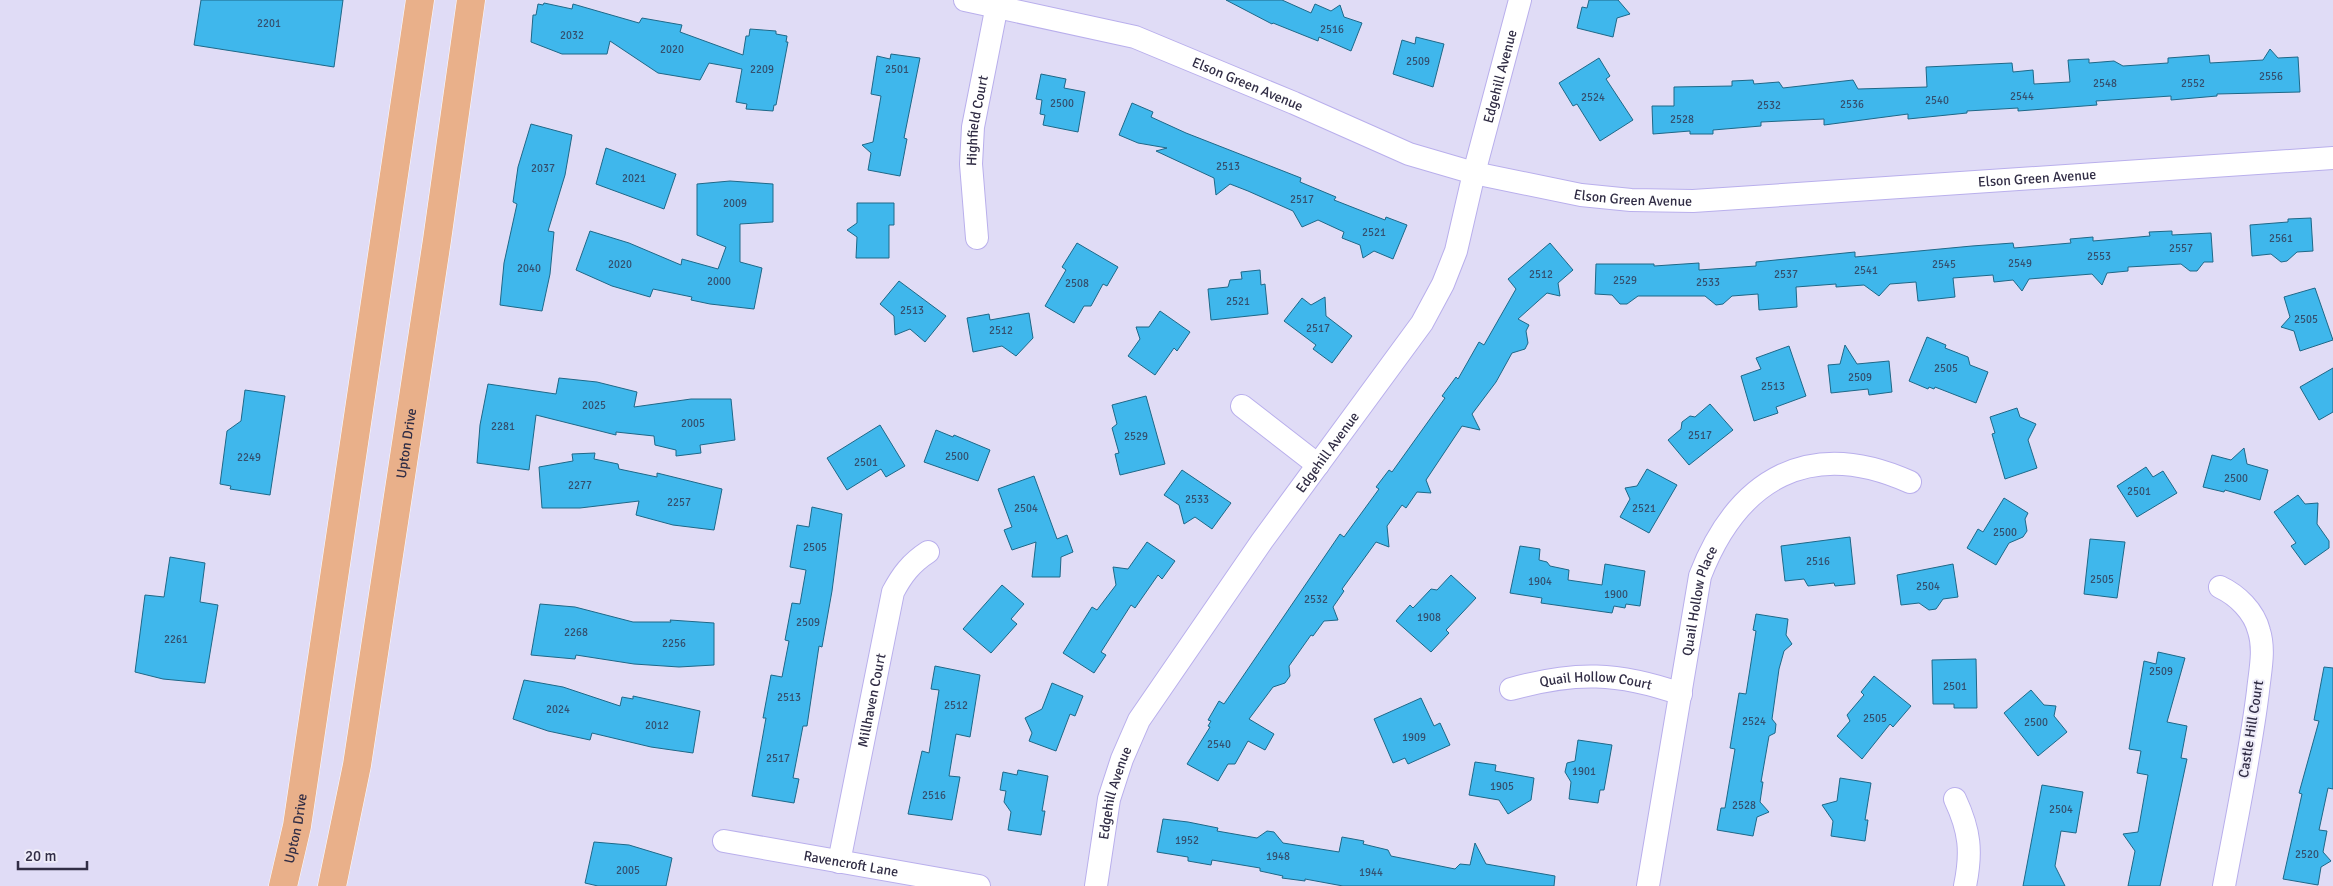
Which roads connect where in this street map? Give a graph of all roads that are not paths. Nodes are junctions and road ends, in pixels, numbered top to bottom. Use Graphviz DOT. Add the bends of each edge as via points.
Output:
graph roads {
  1 [pos="420,0"];
  2 [pos="471,0"];
  3 [pos="966,0"];
  4 [pos="1520,0"];
  5 [pos="997,3"];
  6 [pos="2333,158"];
  7 [pos="1474,173"];
  8 [pos="977,238"];
  9 [pos="1242,406"];
  10 [pos="1318,465"];
  11 [pos="1910,482"];
  12 [pos="928,552"];
  13 [pos="2220,587"];
  14 [pos="1511,689"];
  15 [pos="1681,694"];
  16 [pos="1955,799"];
  17 [pos="724,841"];
  18 [pos="839,862"];
  19 [pos="282,886"];
  20 [pos="332,886"];
  21 [pos="979,886"];
  22 [pos="1096,886"];
  23 [pos="1648,886"];
  24 [pos="1965,886"];
  25 [pos="2224,886"];
  1 -- 19 [label="main road, Upton Drive" via="296,826"];
  2 -- 20 [label="main road, Upton Drive" via="357,765"];
  3 -- 5 [label="street, Elson Green Avenue"];
  4 -- 7 [label="street, Edgehill Avenue"];
  5 -- 7 [label="street, Elson Green Avenue" via="1135,37 1409,154"];
  5 -- 8 [label="street, Highfield Court" via="973,127 971,164"];
  6 -- 7 [label="street, Elson Green Avenue" via="1693,200 1631,200 1581,195"];
  7 -- 10 [label="street, Edgehill Avenue" via="1456,251 1443,284 1422,323"];
  9 -- 10 [label="street"];
  10 -- 22 [label="street, Edgehill Avenue" via="1139,720 1109,799"];
  11 -- 15 [label="street, Quail Hollow Place" via="1885,471 1830,463 1807,466 1781,475 1747,500 1727,522 1711,548 1700,576"];
  12 -- 18 [label="street, Millhaven Court" via="902,575 893,592"];
  13 -- 25 [label="street, Castle Hill Court" via="2242,602 2252,615 2262,649 2255,713"];
  14 -- 15 [label="street, Quail Hollow Court" via="1546,679 1582,675 1618,677 1654,684"];
  15 -- 23 [label="street, Quail Hollow Place"];
  16 -- 24 [label="street" via="1965,820 1969,839 1970,863"];
  17 -- 18 [label="street, Ravencroft Lane"];
  18 -- 21 [label="street, Ravencroft Lane"];
}
